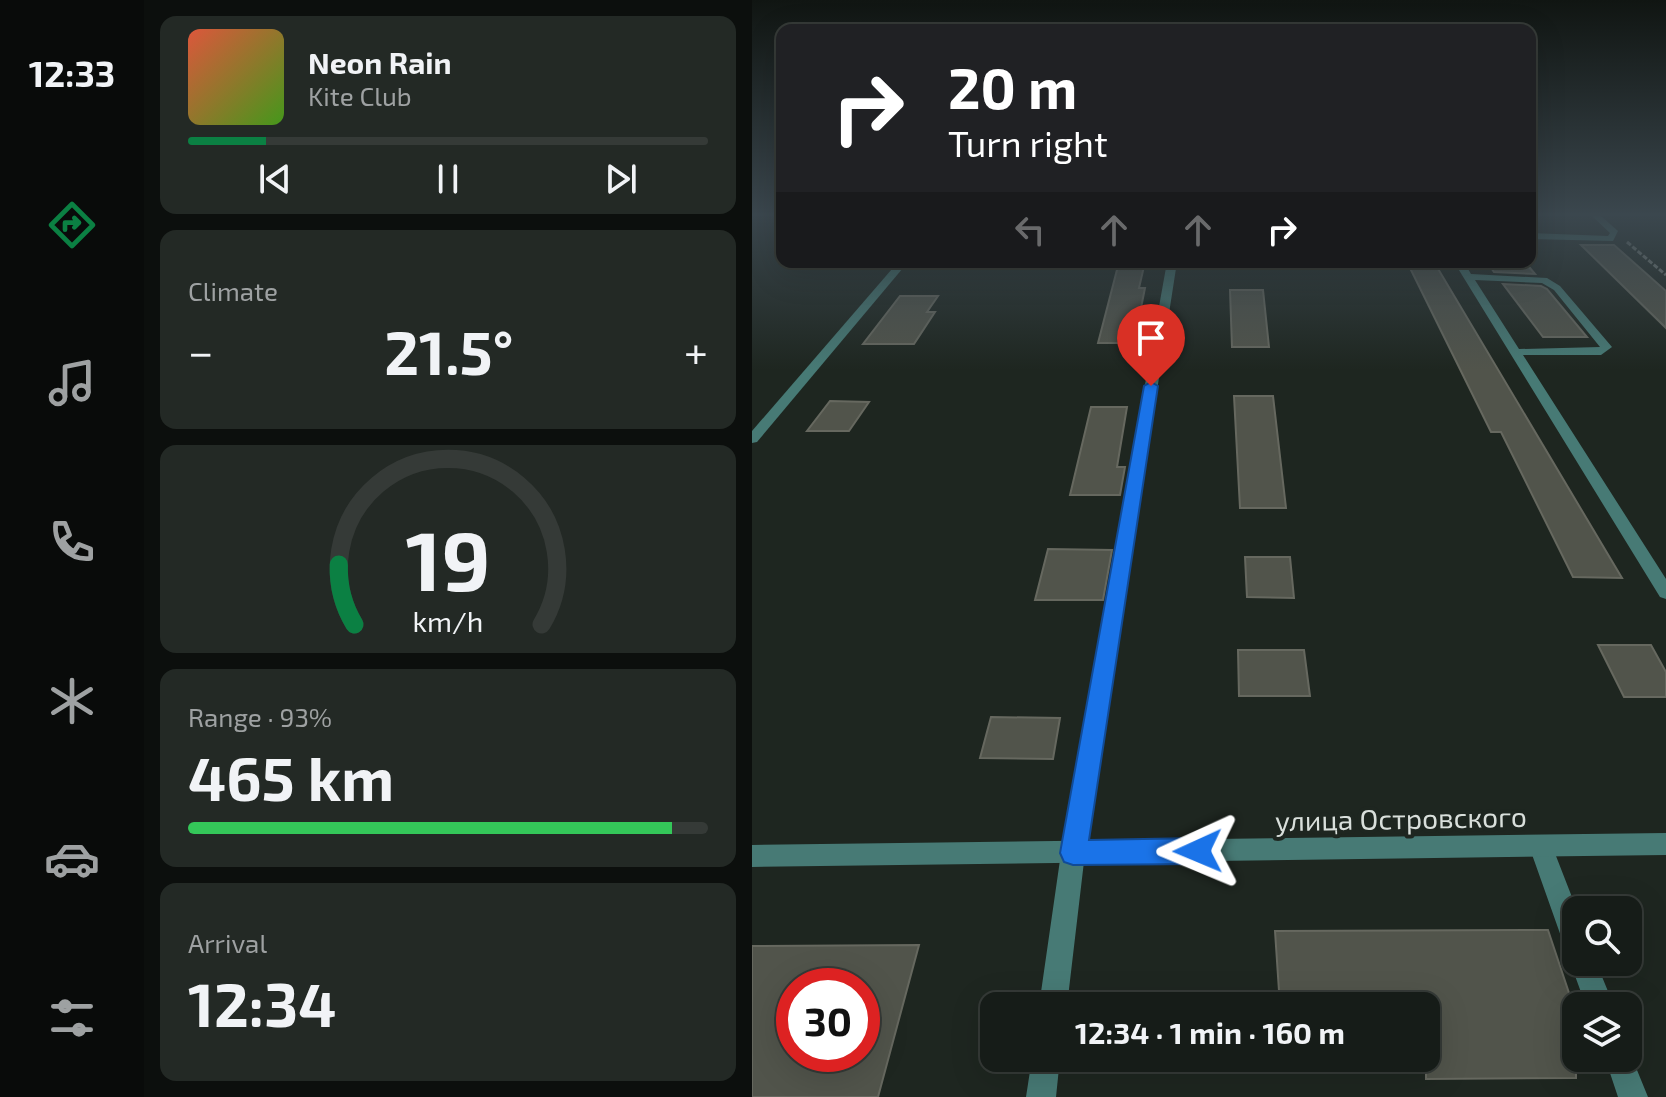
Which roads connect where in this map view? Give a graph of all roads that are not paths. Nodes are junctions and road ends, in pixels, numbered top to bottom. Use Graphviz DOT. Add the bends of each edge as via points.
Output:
graph roads {
  1 [pos="898,268"];
  2 [pos="1171,268"];
  3 [pos="1463,268"];
  4 [pos="1469,277"];
  5 [pos="1516,352"];
  6 [pos="752,439"];
  7 [pos="1666,593"];
  8 [pos="1666,844"];
  9 [pos="1541,846"];
  10 [pos="1073,853"];
  11 [pos="752,856"];
  12 [pos="1562,904"];
  13 [pos="1055,992"];
  14 [pos="1044,1072"];
  15 [pos="1624,1072"];
  16 [pos="1041,1097"];
  17 [pos="1633,1097"];
  1 -- 6 [label="street"];
  2 -- 10 [label="street"];
  3 -- 4 [label="street"];
  4 -- 5 [label="street"];
  4 -- 5 [label="street" via="1544,280 1557,288 1606,347 1577,354"];
  5 -- 7 [label="street"];
  8 -- 9 [label="street, улица Островского"];
  9 -- 10 [label="street, улица Островского"];
  9 -- 12 [label="street"];
  10 -- 11 [label="street, улица Островского"];
  10 -- 13 [label="street"];
  14 -- 16 [label="street"];
  15 -- 17 [label="street"];
}
